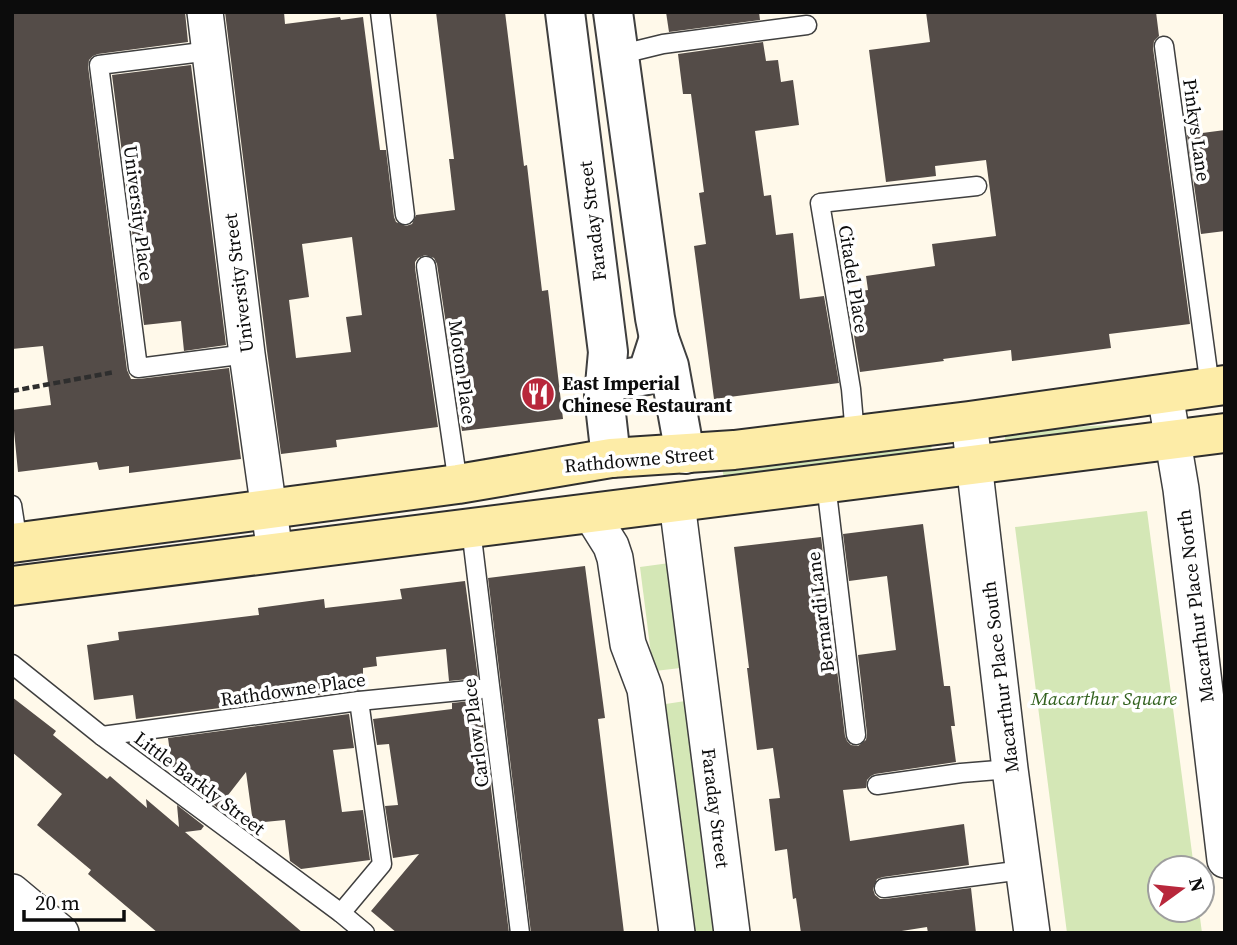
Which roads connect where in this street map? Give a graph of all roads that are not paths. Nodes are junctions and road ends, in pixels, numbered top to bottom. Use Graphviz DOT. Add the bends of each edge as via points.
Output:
graph roads {
  1 [pos="205,12"];
  2 [pos="380,12"];
  3 [pos="565,12"];
  4 [pos="613,12"];
  5 [pos="807,25"];
  6 [pos="1164,46"];
  7 [pos="210,51"];
  8 [pos="618,55"];
  9 [pos="572,60"];
  10 [pos="977,186"];
  11 [pos="405,215"];
  12 [pos="426,266"];
  13 [pos="659,338"];
  14 [pos="247,354"];
  15 [pos="606,382"];
  16 [pos="1217,386"];
  17 [pos="1165,394"];
  18 [pos="969,421"];
  19 [pos="1225,433"];
  20 [pos="855,435"];
  21 [pos="1172,440"];
  22 [pos="685,454"];
  23 [pos="611,458"];
  24 [pos="975,464"];
  25 [pos="458,484"];
  26 [pos="826,484"];
  27 [pos="677,503"];
  28 [pos="12,505"];
  29 [pos="268,508"];
  30 [pos="591,514"];
  31 [pos="471,529"];
  32 [pos="15,543"];
  33 [pos="275,554"];
  34 [pos="12,586"];
  35 [pos="12,664"];
  36 [pos="701,682"];
  37 [pos="490,688"];
  38 [pos="645,689"];
  39 [pos="359,701"];
  40 [pos="856,735"];
  41 [pos="102,736"];
  42 [pos="1010,769"];
  43 [pos="877,785"];
  44 [pos="1225,860"];
  45 [pos="1023,870"];
  46 [pos="884,888"];
  47 [pos="12,892"];
  48 [pos="341,913"];
  49 [pos="12,926"];
  50 [pos="20,933"];
  51 [pos="61,933"];
  52 [pos="365,933"];
  53 [pos="520,933"];
  54 [pos="677,933"];
  55 [pos="732,933"];
  56 [pos="1032,933"];
  1 -- 7 [label="street, University Street"];
  2 -- 11 [label="lane"];
  3 -- 9 [label="street, Faraday Street"];
  4 -- 8 [label="street"];
  5 -- 8 [label="lane" via="663,44"];
  6 -- 16 [label="lane, Pinkys Lane" via="1205,345"];
  7 -- 14 [label="street, University Street"];
  7 -- 14 [label="lane, University Place" via="99,65 138,368"];
  8 -- 9 [label="street"];
  8 -- 13 [label="street"];
  9 -- 15 [label="street, Faraday Street" via="608,352"];
  10 -- 20 [label="lane, Citadel Place" via="820,203"];
  12 -- 25 [label="lane, Moton Place"];
  13 -- 15 [label="street" via="647,375"];
  13 -- 22 [label="street" via="669,366"];
  14 -- 29 [label="street, University Street"];
  15 -- 23 [label="street, Faraday Street"];
  16 -- 17 [label="main road, Rathdowne Street"];
  17 -- 18 [label="main road, Rathdowne Street"];
  17 -- 21 [label="street, Macarthur Place North"];
  18 -- 20 [label="main road, Rathdowne Street"];
  18 -- 24 [label="street, Macarthur Place South"];
  19 -- 21 [label="main road"];
  20 -- 22 [label="main road, Rathdowne Street"];
  21 -- 24 [label="main road"];
  21 -- 44 [label="street, Macarthur Place North"];
  22 -- 23 [label="main road, Rathdowne Street"];
  23 -- 25 [label="main road, Rathdowne Street"];
  23 -- 27 [label="main road"];
  24 -- 26 [label="main road"];
  24 -- 42 [label="street, Macarthur Place South"];
  25 -- 29 [label="main road, Rathdowne Street"];
  25 -- 31 [label="main road"];
  26 -- 27 [label="main road"];
  26 -- 40 [label="lane, Bernardi Lane"];
  27 -- 30 [label="main road"];
  27 -- 36 [label="street, Faraday Street"];
  28 -- 32 [label="lane"];
  29 -- 32 [label="main road, Rathdowne Street"];
  29 -- 33 [label="street, University Street"];
  30 -- 31 [label="main road"];
  30 -- 38 [label="street" via="615,558 628,644"];
  31 -- 33 [label="main road"];
  31 -- 37 [label="lane, Carlow Place"];
  33 -- 34 [label="main road"];
  35 -- 41 [label="lane, Little Barkly Street"];
  36 -- 38 [label="street"];
  36 -- 55 [label="street, Faraday Street"];
  37 -- 39 [label="lane, Rathdowne Place"];
  37 -- 53 [label="lane, Carlow Place"];
  38 -- 54 [label="street"];
  39 -- 41 [label="lane, Rathdowne Place"];
  39 -- 48 [label="lane" via="382,864"];
  41 -- 48 [label="lane, Little Barkly Street"];
  42 -- 43 [label="lane"];
  42 -- 45 [label="street, Macarthur Place South"];
  45 -- 46 [label="lane"];
  45 -- 56 [label="street, Macarthur Place South"];
  47 -- 51 [label="street"];
  48 -- 52 [label="lane, Little Barkly Street"];
  49 -- 50 [label="street"];
}
